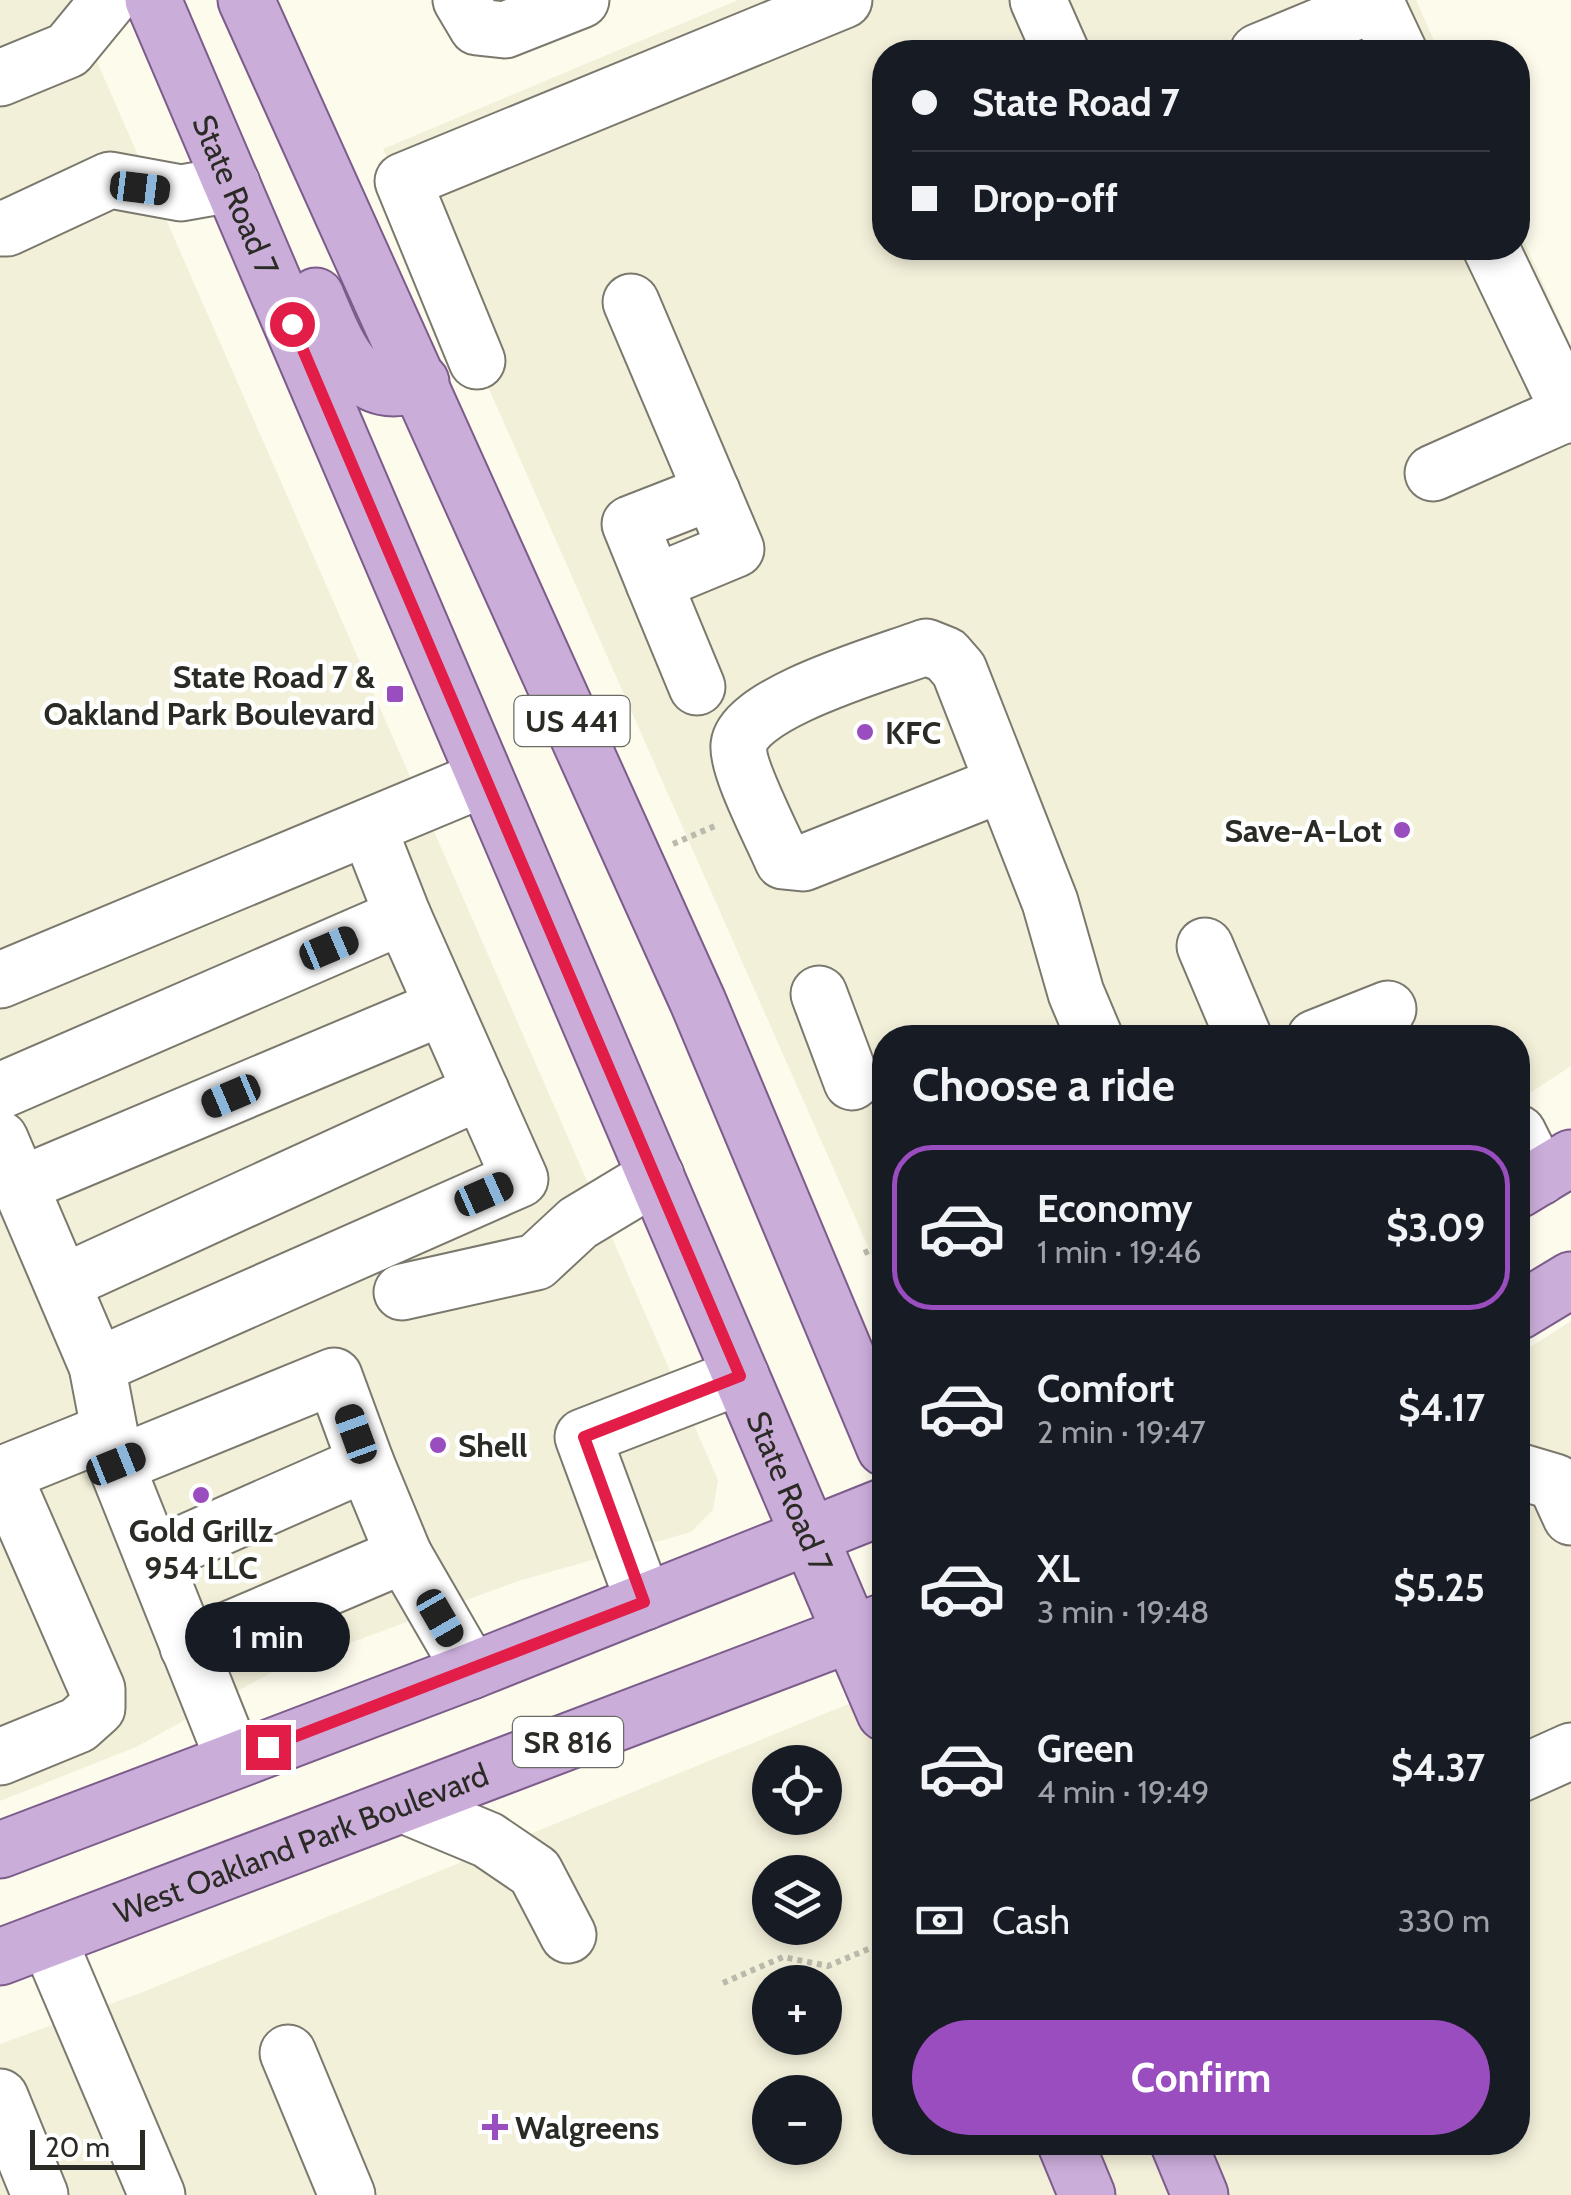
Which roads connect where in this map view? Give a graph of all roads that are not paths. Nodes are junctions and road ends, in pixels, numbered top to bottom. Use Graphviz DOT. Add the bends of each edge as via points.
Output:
graph roads {
  1 [pos="246,0"];
  2 [pos="462,0"];
  3 [pos="582,0"];
  4 [pos="844,0"];
  5 [pos="1038,0"];
  6 [pos="139,1"];
  7 [pos="1375,2"];
  8 [pos="1056,40"];
  9 [pos="1286,40"];
  10 [pos="1393,40"];
  11 [pos="0,78"];
  12 [pos="232,184"];
  13 [pos="140,188"];
  14 [pos="413,206"];
  15 [pos="0,228"];
  16 [pos="352,232"];
  17 [pos="0,260"];
  18 [pos="1498,260"];
  19 [pos="630,302"];
  20 [pos="477,361"];
  21 [pos="421,382"];
  22 [pos="1570,414"];
  23 [pos="1432,473"];
  24 [pos="697,687"];
  25 [pos="485,778"];
  26 [pos="1002,784"];
  27 [pos="368,827"];
  28 [pos="402,916"];
  29 [pos="1205,946"];
  30 [pos="0,980"];
  31 [pos="818,994"];
  32 [pos="443,1007"];
  33 [pos="1388,1009"];
  34 [pos="1089,1025"];
  35 [pos="1238,1025"];
  36 [pos="1348,1025"];
  37 [pos="852,1082"];
  38 [pos="0,1091"];
  39 [pos="480,1091"];
  40 [pos="10,1162"];
  41 [pos="656,1176"];
  42 [pos="520,1179"];
  43 [pos="575,1226"];
  44 [pos="1571,1280"];
  45 [pos="62,1283"];
  46 [pos="402,1292"];
  47 [pos="1530,1305"];
  48 [pos="97,1366"];
  49 [pos="740,1376"];
  50 [pos="872,1417"];
  51 [pos="113,1448"];
  52 [pos="366,1463"];
  53 [pos="1530,1475"];
  54 [pos="6,1495"];
  55 [pos="872,1511"];
  56 [pos="1571,1517"];
  57 [pos="810,1537"];
  58 [pos="404,1555"];
  59 [pos="153,1557"];
  60 [pos="644,1602"];
  61 [pos="868,1628"];
  62 [pos="188,1647"];
  63 [pos="471,1671"];
  64 [pos="1571,1751"];
  65 [pos="0,1757"];
  66 [pos="234,1760"];
  67 [pos="1530,1770"];
  68 [pos="404,1805"];
  69 [pos="0,1850"];
  70 [pos="568,1936"];
  71 [pos="24,1948"];
  72 [pos="288,2053"];
  73 [pos="0,2096"];
  74 [pos="1071,2155"];
  75 [pos="1183,2155"];
  76 [pos="40,2195"];
  77 [pos="157,2195"];
  78 [pos="347,2195"];
  79 [pos="1088,2195"];
  80 [pos="1200,2195"];
  1 -- 16 [label="main road, US 441"];
  2 -- 3 [label="street" via="477,27 505,30"];
  4 -- 14 [label="street" via="403,180"];
  5 -- 8 [label="street"];
  6 -- 11 [label="street" via="68,50"];
  6 -- 12 [label="main road, State Road 7 / US 441"];
  6 -- 21 [label="main road" via="197,43 220,76 338,346 383,390"];
  7 -- 9 [label="street"];
  7 -- 10 [label="street"];
  12 -- 13 [label="street" via="181,192"];
  12 -- 25 [label="main road, State Road 7 / US 441"];
  13 -- 15 [label="street" via="110,180"];
  13 -- 17 [label="street" via="133,204"];
  14 -- 16 [label="street"];
  14 -- 20 [label="street"];
  16 -- 21 [label="main road, US 441"];
  18 -- 22 [label="street"];
  19 -- 24 [label="street" via="712,492 630,524"];
  21 -- 50 [label="main road, US 441" via="698,1002"];
  22 -- 23 [label="street"];
  25 -- 27 [label="street"];
  25 -- 41 [label="main road, State Road 7 / US 441"];
  26 -- 26 [label="street" via="803,863 783,861 740,763 738,742 756,717 778,703 926,648 946,654 959,670"];
  26 -- 34 [label="street" via="1050,902"];
  27 -- 28 [label="street"];
  27 -- 30 [label="street"];
  28 -- 32 [label="street"];
  28 -- 38 [label="street"];
  29 -- 35 [label="street"];
  31 -- 37 [label="street"];
  32 -- 39 [label="street"];
  32 -- 40 [label="street"];
  33 -- 36 [label="street"];
  39 -- 42 [label="street"];
  39 -- 45 [label="street"];
  40 -- 45 [label="street"];
  41 -- 43 [label="street"];
  41 -- 49 [label="main road, State Road 7 / US 441"];
  42 -- 43 [label="street" via="549,1178"];
  42 -- 48 [label="street"];
  43 -- 46 [label="street" via="536,1262"];
  44 -- 47 [label="main road"];
  45 -- 48 [label="street"];
  48 -- 51 [label="street"];
  49 -- 57 [label="main road, State Road 7 / US 441"];
  49 -- 60 [label="street" via="584,1437"];
  51 -- 52 [label="street" via="334,1376"];
  51 -- 54 [label="street"];
  51 -- 59 [label="street"];
  52 -- 58 [label="street"];
  52 -- 59 [label="street"];
  53 -- 56 [label="street" via="1555,1482"];
  54 -- 65 [label="street" via="98,1689 97,1708 78,1725"];
  55 -- 57 [label="main road"];
  57 -- 60 [label="main road"];
  57 -- 61 [label="main road, State Road 7 / US 441"];
  58 -- 62 [label="street"];
  58 -- 63 [label="street"];
  59 -- 62 [label="street"];
  60 -- 63 [label="main road"];
  61 -- 68 [label="main road, West Oakland Park Boulevard / SR 816"];
  62 -- 66 [label="street"];
  63 -- 66 [label="main road"];
  64 -- 67 [label="street"];
  66 -- 69 [label="main road"];
  68 -- 70 [label="street" via="488,1840 536,1872"];
  68 -- 71 [label="main road, West Oakland Park Boulevard / SR 816"];
  71 -- 77 [label="street"];
  72 -- 78 [label="street"];
  73 -- 76 [label="street"];
  74 -- 79 [label="main road"];
  75 -- 80 [label="main road"];
}
